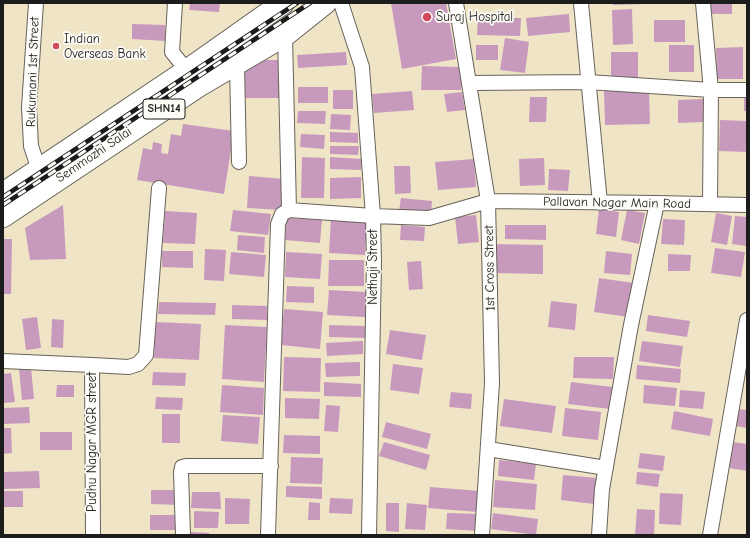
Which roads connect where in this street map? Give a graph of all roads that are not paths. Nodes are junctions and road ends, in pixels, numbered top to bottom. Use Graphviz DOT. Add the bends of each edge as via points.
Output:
graph roads {
  1 [pos="36,3"];
  2 [pos="175,3"];
  3 [pos="325,3"];
  4 [pos="341,3"];
  5 [pos="456,3"];
  6 [pos="581,3"];
  7 [pos="703,3"];
  8 [pos="274,5"];
  9 [pos="285,35"];
  10 [pos="237,64"];
  11 [pos="193,78"];
  12 [pos="588,82"];
  13 [pos="470,83"];
  14 [pos="711,90"];
  15 [pos="747,90"];
  16 [pos="239,162"];
  17 [pos="43,179"];
  18 [pos="159,188"];
  19 [pos="12,190"];
  20 [pos="488,201"];
  21 [pos="600,203"];
  22 [pos="657,203"];
  23 [pos="710,204"];
  24 [pos="747,205"];
  25 [pos="289,210"];
  26 [pos="3,216"];
  27 [pos="373,216"];
  28 [pos="747,320"];
  29 [pos="3,361"];
  30 [pos="92,365"];
  31 [pos="488,449"];
  32 [pos="271,466"];
  33 [pos="606,468"];
  34 [pos="93,535"];
  35 [pos="183,535"];
  36 [pos="268,535"];
  37 [pos="369,535"];
  38 [pos="482,535"];
  39 [pos="599,535"];
  40 [pos="710,535"];
  1 -- 17 [label="street, Rukumani 1st Street" via="29,107 31,146"];
  2 -- 11 [label="street" via="172,52"];
  3 -- 9 [label="main road, Semmozhi Salai / SHN14"];
  4 -- 27 [label="street, Nethaji Street" via="362,67"];
  5 -- 13 [label="street, 1st Cross Street"];
  6 -- 12 [label="street"];
  7 -- 14 [label="street"];
  8 -- 11 [label="main road, Semmozhi Salai / SHN14"];
  9 -- 10 [label="main road, Semmozhi Salai / SHN14"];
  9 -- 25 [label="street"];
  10 -- 11 [label="main road, Semmozhi Salai / SHN14"];
  10 -- 16 [label="street"];
  11 -- 17 [label="main road, Semmozhi Salai / SHN14"];
  12 -- 13 [label="street"];
  12 -- 14 [label="street"];
  12 -- 21 [label="street"];
  13 -- 20 [label="street, 1st Cross Street"];
  14 -- 15 [label="street"];
  14 -- 23 [label="street"];
  17 -- 19 [label="main road, Semmozhi Salai / SHN14"];
  18 -- 30 [label="street" via="146,355 138,364 130,367"];
  19 -- 26 [label="main road, Semmozhi Salai / SHN14"];
  20 -- 21 [label="street, Pallavan Nagar Main Road"];
  20 -- 27 [label="street, Pallavan Nagar Main Road" via="429,218"];
  20 -- 31 [label="street, 1st Cross Street" via="492,383"];
  21 -- 22 [label="street, Pallavan Nagar Main Road"];
  22 -- 23 [label="street, Pallavan Nagar Main Road"];
  22 -- 33 [label="street" via="631,325"];
  23 -- 24 [label="street, Pallavan Nagar Main Road"];
  25 -- 27 [label="street, Pallavan Nagar Main Road"];
  25 -- 32 [label="street" via="282,214 278,224"];
  27 -- 37 [label="street, Nethaji Street"];
  28 -- 40 [label="street"];
  29 -- 30 [label="street, Pudhu Nagar MGR street"];
  30 -- 34 [label="street, Pudhu Nagar MGR street"];
  31 -- 33 [label="street"];
  31 -- 38 [label="street, 1st Cross Street"];
  32 -- 35 [label="street" via="182,467"];
  32 -- 36 [label="street"];
  33 -- 39 [label="street"];
}
